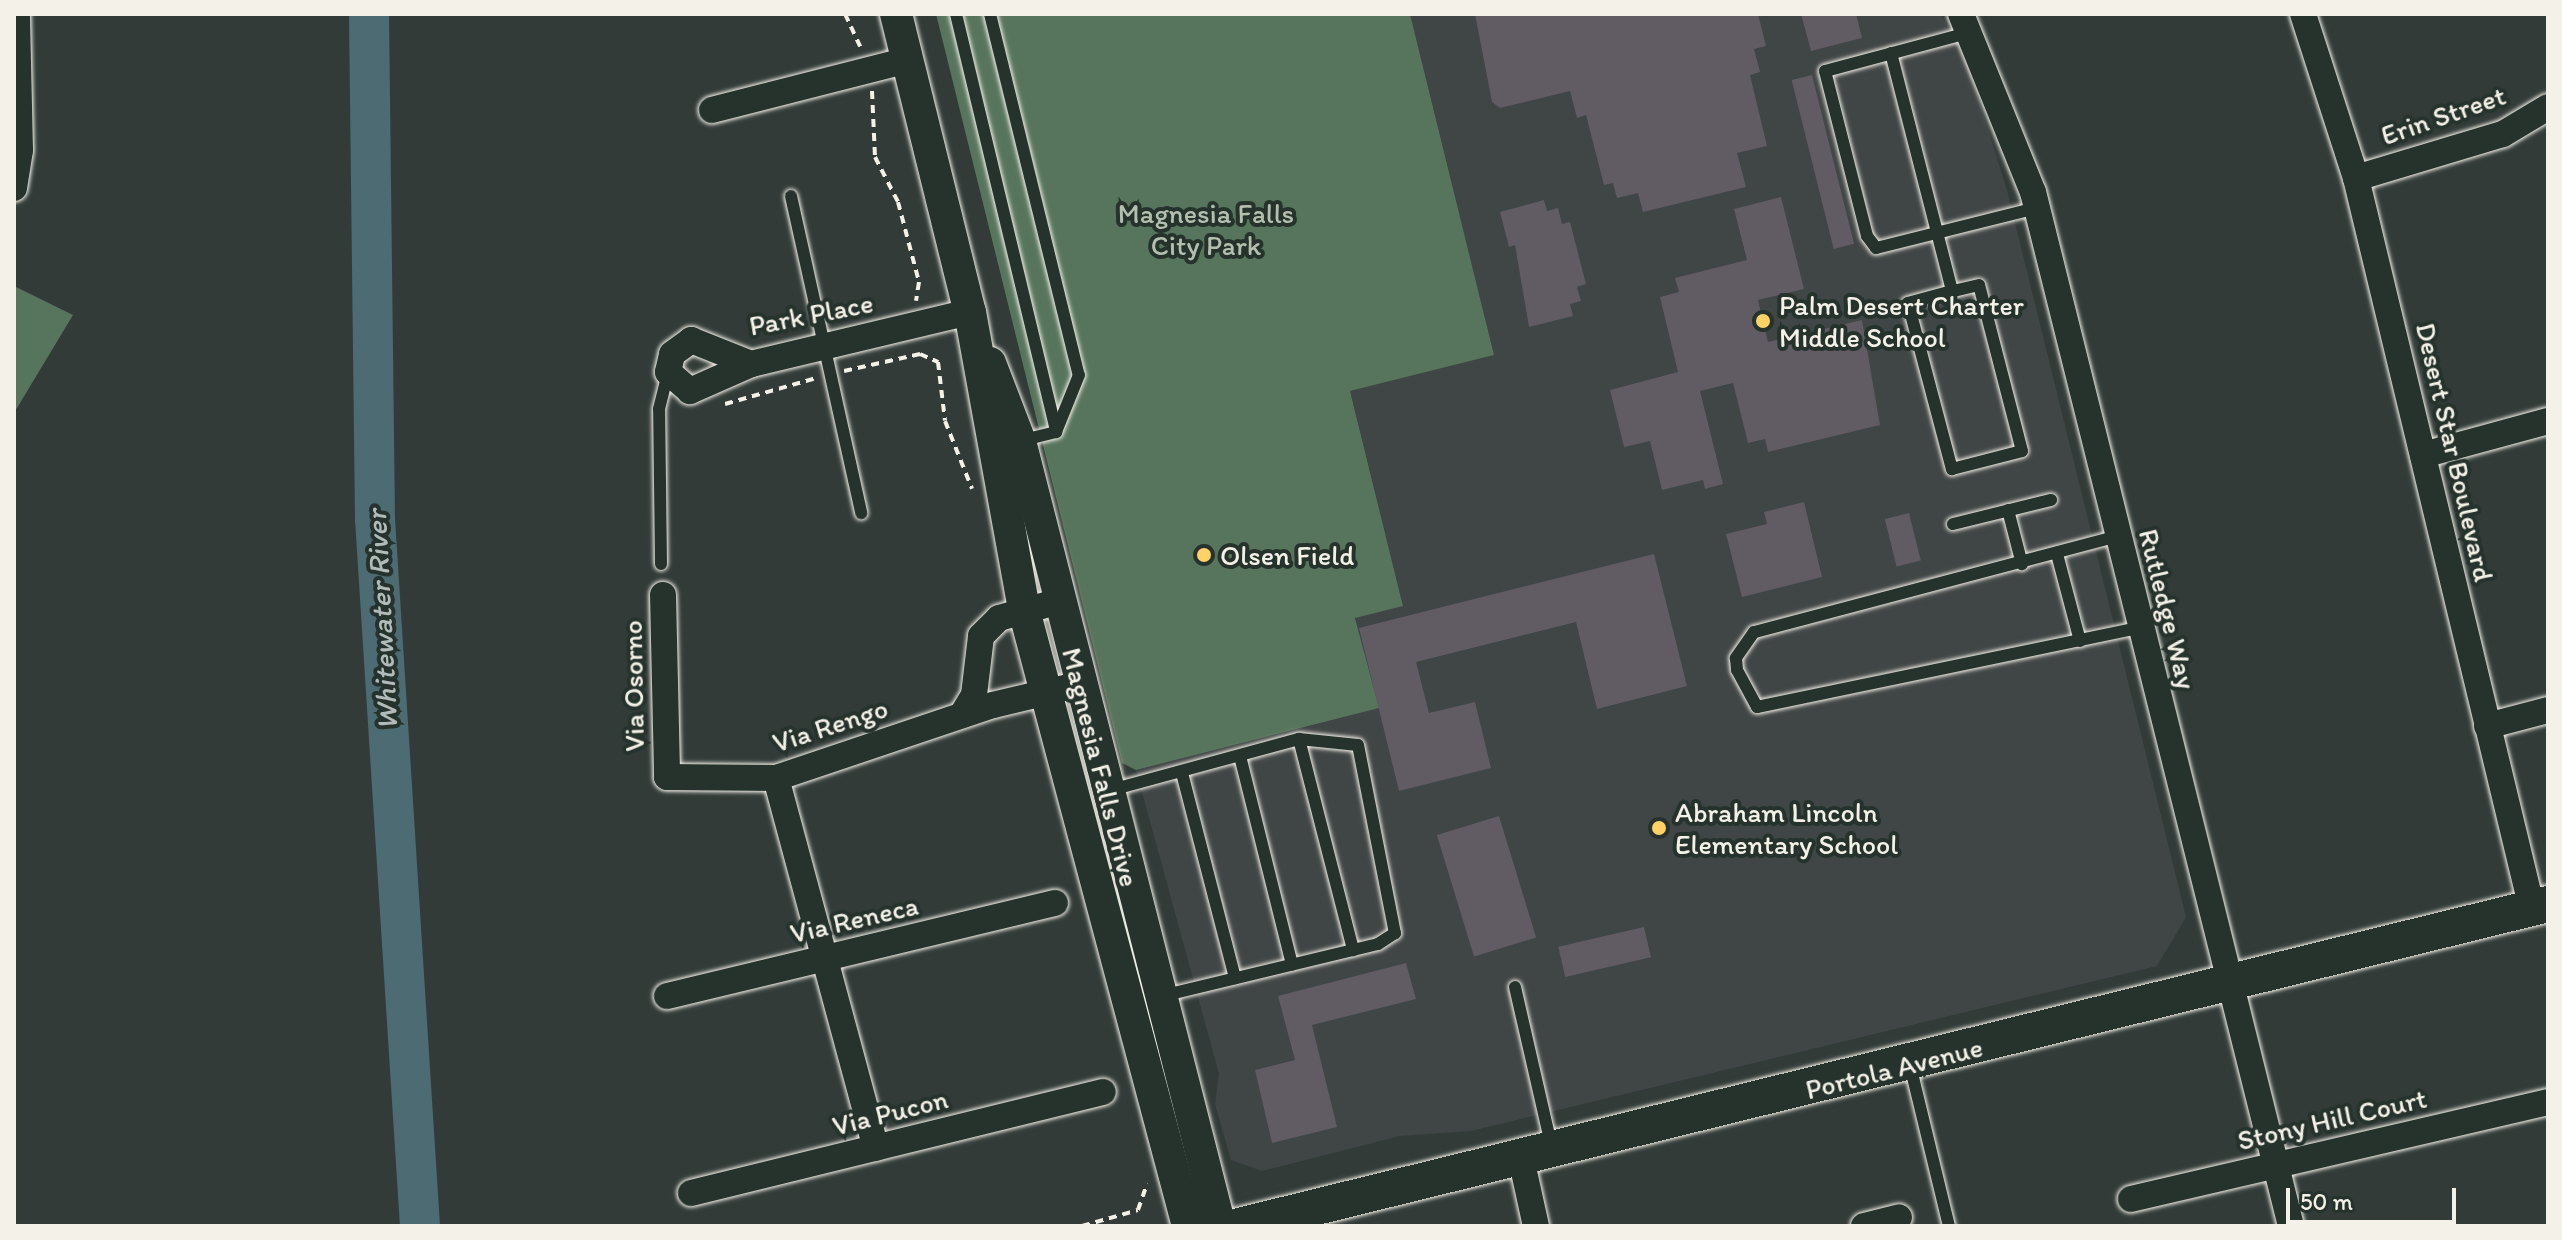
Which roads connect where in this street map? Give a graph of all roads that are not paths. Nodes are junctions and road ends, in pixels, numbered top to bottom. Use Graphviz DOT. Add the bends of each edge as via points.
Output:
graph roads {
  1 [pos="17,14"];
  2 [pos="896,14"];
  3 [pos="956,14"];
  4 [pos="990,14"];
  5 [pos="2303,14"];
  6 [pos="1966,23"];
  7 [pos="1891,53"];
  8 [pos="908,60"];
  9 [pos="2548,107"];
  10 [pos="712,110"];
  11 [pos="2356,178"];
  12 [pos="14,188"];
  13 [pos="791,196"];
  14 [pos="2037,208"];
  15 [pos="1938,233"];
  16 [pos="1952,291"];
  17 [pos="970,312"];
  18 [pos="825,346"];
  19 [pos="670,363"];
  20 [pos="751,364"];
  21 [pos="2548,421"];
  22 [pos="1056,432"];
  23 [pos="1020,441"];
  24 [pos="989,449"];
  25 [pos="2423,455"];
  26 [pos="2051,500"];
  27 [pos="2008,510"];
  28 [pos="861,513"];
  29 [pos="1953,524"];
  30 [pos="2118,536"];
  31 [pos="2057,554"];
  32 [pos="661,564"];
  33 [pos="2022,564"];
  34 [pos="663,595"];
  35 [pos="1060,601"];
  36 [pos="1024,610"];
  37 [pos="2140,628"];
  38 [pos="2080,641"];
  39 [pos="1081,684"];
  40 [pos="1045,693"];
  41 [pos="2548,710"];
  42 [pos="962,715"];
  43 [pos="2487,726"];
  44 [pos="1299,739"];
  45 [pos="1240,756"];
  46 [pos="1182,773"];
  47 [pos="667,777"];
  48 [pos="776,778"];
  49 [pos="1107,791"];
  50 [pos="1055,903"];
  51 [pos="2540,906"];
  52 [pos="1353,950"];
  53 [pos="824,959"];
  54 [pos="1292,965"];
  55 [pos="1235,978"];
  56 [pos="2227,984"];
  57 [pos="1515,987"];
  58 [pos="667,996"];
  59 [pos="1159,997"];
  60 [pos="1910,1065"];
  61 [pos="1103,1092"];
  62 [pos="2548,1102"];
  63 [pos="876,1148"];
  64 [pos="1537,1155"];
  65 [pos="2275,1166"];
  66 [pos="691,1193"];
  67 [pos="2131,1199"];
  68 [pos="1899,1217"];
  69 [pos="1188,1226"];
  70 [pos="1220,1226"];
  71 [pos="1239,1226"];
  72 [pos="1536,1226"];
  73 [pos="1864,1226"];
  74 [pos="1949,1226"];
  75 [pos="2291,1226"];
  1 -- 12 [label="street" via="20,150"];
  2 -- 8 [label="street, Magnesia Falls Drive"];
  3 -- 22 [label="lane"];
  4 -- 22 [label="lane" via="1079,375"];
  5 -- 11 [label="street, Desert Star Boulevard"];
  6 -- 7 [label="lane"];
  6 -- 14 [label="street, Rutledge Way"];
  7 -- 15 [label="lane"];
  7 -- 15 [label="lane" via="1825,71 1867,236 1876,248"];
  8 -- 10 [label="street"];
  8 -- 17 [label="street, Magnesia Falls Drive"];
  9 -- 11 [label="street, Erin Street" via="2503,134"];
  11 -- 25 [label="street, Desert Star Boulevard"];
  13 -- 18 [label="lane"];
  14 -- 15 [label="lane"];
  14 -- 30 [label="street, Rutledge Way"];
  15 -- 16 [label="lane"];
  16 -- 16 [label="lane" via="1908,303 1952,469 2022,451 1979,285"];
  17 -- 18 [label="street, Park Place"];
  17 -- 23 [label="street, Magnesia Falls Drive"];
  17 -- 24 [label="street, Magnesia Falls Drive"];
  18 -- 20 [label="street, Park Place"];
  18 -- 28 [label="lane" via="827,375"];
  19 -- 20 [label="street, Park Place" via="702,340"];
  19 -- 20 [label="street" via="690,391"];
  19 -- 32 [label="lane" via="659,409"];
  21 -- 25 [label="street"];
  22 -- 23 [label="lane"];
  23 -- 24 [label="lane"];
  23 -- 35 [label="street, Magnesia Falls Drive"];
  24 -- 36 [label="street, Magnesia Falls Drive"];
  25 -- 43 [label="street, Desert Star Boulevard"];
  26 -- 27 [label="lane"];
  27 -- 29 [label="lane"];
  27 -- 33 [label="lane"];
  30 -- 31 [label="lane"];
  30 -- 37 [label="street, Rutledge Way"];
  31 -- 33 [label="lane"];
  31 -- 38 [label="lane"];
  33 -- 38 [label="lane" via="1754,632 1736,658 1745,696 1757,707"];
  34 -- 47 [label="street, Via Osorno"];
  35 -- 36 [label="street"];
  35 -- 39 [label="street, Magnesia Falls Drive"];
  36 -- 40 [label="street, Magnesia Falls Drive"];
  36 -- 42 [label="street" via="999,618 981,636 974,695"];
  37 -- 38 [label="lane"];
  37 -- 56 [label="street, Rutledge Way"];
  39 -- 40 [label="street, Via Rengo"];
  39 -- 49 [label="street, Magnesia Falls Drive"];
  40 -- 42 [label="street, Via Rengo"];
  40 -- 69 [label="street, Magnesia Falls Drive"];
  41 -- 43 [label="street"];
  42 -- 48 [label="street, Via Rengo"];
  43 -- 51 [label="street, Desert Star Boulevard"];
  44 -- 45 [label="lane"];
  44 -- 52 [label="lane"];
  44 -- 52 [label="lane" via="1358,745 1395,933"];
  45 -- 46 [label="lane"];
  45 -- 54 [label="lane"];
  46 -- 49 [label="lane"];
  46 -- 55 [label="lane"];
  47 -- 48 [label="street, Via Rengo"];
  48 -- 53 [label="street"];
  49 -- 59 [label="street, Magnesia Falls Drive"];
  50 -- 53 [label="street, Via Reneca"];
  51 -- 56 [label="main road, Portola Avenue"];
  52 -- 54 [label="lane"];
  53 -- 58 [label="street, Via Reneca"];
  53 -- 63 [label="street"];
  54 -- 55 [label="lane"];
  55 -- 59 [label="lane"];
  56 -- 60 [label="main road, Portola Avenue"];
  56 -- 65 [label="street, Rutledge Way"];
  57 -- 64 [label="lane"];
  59 -- 70 [label="street, Magnesia Falls Drive"];
  60 -- 64 [label="main road, Portola Avenue"];
  60 -- 74 [label="lane"];
  61 -- 63 [label="street, Via Pucon"];
  62 -- 65 [label="street, Stony Hill Court"];
  63 -- 66 [label="street, Via Pucon"];
  64 -- 71 [label="main road, Portola Avenue"];
  64 -- 72 [label="street"];
  65 -- 67 [label="street, Stony Hill Court"];
  65 -- 75 [label="street, Rutledge Way"];
  68 -- 73 [label="street"];
}
